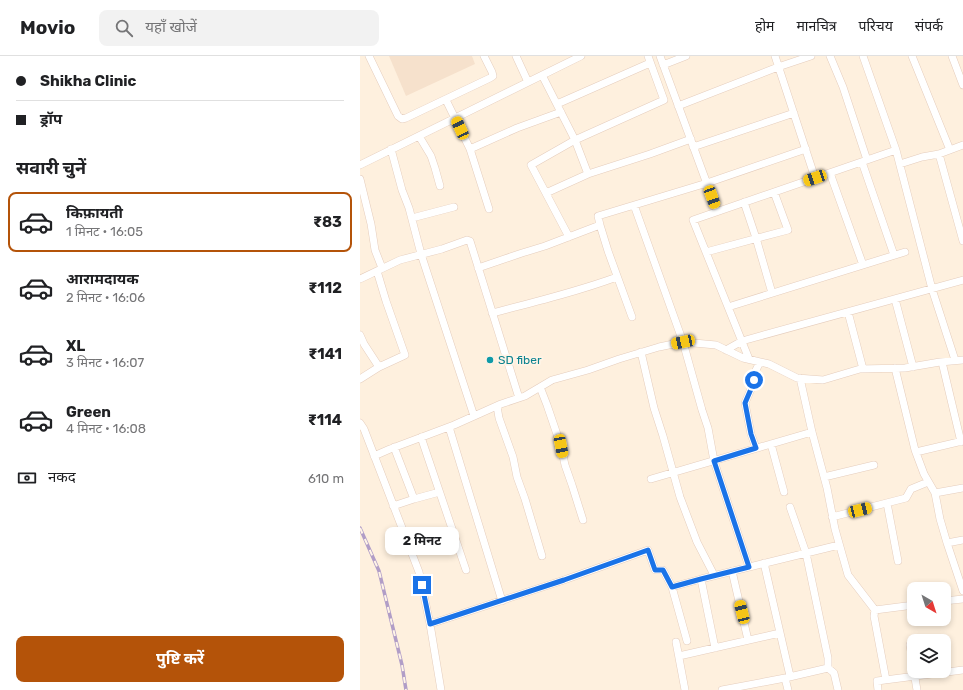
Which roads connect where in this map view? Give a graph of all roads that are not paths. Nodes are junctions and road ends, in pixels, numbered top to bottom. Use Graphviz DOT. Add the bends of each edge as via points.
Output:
graph roads {
  1 [pos="369,56"];
  2 [pos="484,56"];
  3 [pos="516,56"];
  4 [pos="581,56"];
  5 [pos="660,56"];
  6 [pos="686,56"];
  7 [pos="775,56"];
  8 [pos="811,56"];
  9 [pos="830,56"];
  10 [pos="863,56"];
  11 [pos="912,56"];
  12 [pos="952,56"];
  13 [pos="649,59"];
  14 [pos="663,65"];
  15 [pos="778,67"];
  16 [pos="542,75"];
  17 [pos="528,82"];
  18 [pos="963,85"];
  19 [pos="446,100"];
  20 [pos="557,104"];
  21 [pos="678,106"];
  22 [pos="561,112"];
  23 [pos="794,113"];
  24 [pos="455,118"];
  25 [pos="419,136"];
  26 [pos="690,139"];
  27 [pos="575,140"];
  28 [pos="963,145"];
  29 [pos="693,147"];
  30 [pos="391,149"];
  31 [pos="470,149"];
  32 [pos="806,149"];
  33 [pos="896,150"];
  34 [pos="950,150"];
  35 [pos="939,154"];
  36 [pos="864,161"];
  37 [pos="900,164"];
  38 [pos="360,165"];
  39 [pos="830,172"];
  40 [pos="588,174"];
  41 [pos="815,178"];
  42 [pos="360,180"];
  43 [pos="707,183"];
  44 [pos="440,186"];
  45 [pos="774,192"];
  46 [pos="546,193"];
  47 [pos="744,202"];
  48 [pos="634,205"];
  49 [pos="454,207"];
  50 [pos="489,209"];
  51 [pos="717,211"];
  52 [pos="412,218"];
  53 [pos="600,225"];
  54 [pos="569,236"];
  55 [pos="756,238"];
  56 [pos="963,241"];
  57 [pos="706,252"];
  58 [pos="905,252"];
  59 [pos="421,254"];
  60 [pos="894,256"];
  61 [pos="863,265"];
  62 [pos="478,268"];
  63 [pos="379,270"];
  64 [pos="617,277"];
  65 [pos="360,279"];
  66 [pos="963,280"];
  67 [pos="932,289"];
  68 [pos="772,293"];
  69 [pos="895,299"];
  70 [pos="728,307"];
  71 [pos="848,312"];
  72 [pos="492,314"];
  73 [pos="632,317"];
  74 [pos="360,336"];
  75 [pos="742,341"];
  76 [pos="683,342"];
  77 [pos="726,350"];
  78 [pos="641,352"];
  79 [pos="749,359"];
  80 [pos="955,360"];
  81 [pos="963,360"];
  82 [pos="760,362"];
  83 [pos="942,362"];
  84 [pos="379,367"];
  85 [pos="913,367"];
  86 [pos="895,368"];
  87 [pos="863,369"];
  88 [pos="800,378"];
  89 [pos="360,380"];
  90 [pos="540,387"];
  91 [pos="519,398"];
  92 [pos="497,406"];
  93 [pos="474,416"];
  94 [pos="360,423"];
  95 [pos="449,427"];
  96 [pos="812,432"];
  97 [pos="422,437"];
  98 [pos="962,441"];
  99 [pos="771,444"];
  100 [pos="394,447"];
  101 [pos="756,448"];
  102 [pos="916,452"];
  103 [pos="374,456"];
  104 [pos="714,461"];
  105 [pos="874,465"];
  106 [pos="674,473"];
  107 [pos="824,477"];
  108 [pos="652,479"];
  109 [pos="928,482"];
  110 [pos="963,488"];
  111 [pos="436,492"];
  112 [pos="784,492"];
  113 [pos="935,493"];
  114 [pos="414,499"];
  115 [pos="887,503"];
  116 [pos="394,506"];
  117 [pos="790,507"];
  118 [pos="832,517"];
  119 [pos="583,520"];
  120 [pos="963,540"];
  121 [pos="947,543"];
  122 [pos="839,545"];
  123 [pos="806,553"];
  124 [pos="542,556"];
  125 [pos="898,562"];
  126 [pos="764,564"];
  127 [pos="749,567"];
  128 [pos="466,570"];
  129 [pos="732,571"];
  130 [pos="714,576"];
  131 [pos="701,579"];
  132 [pos="672,587"];
  133 [pos="963,591"];
  134 [pos="963,599"];
  135 [pos="951,600"];
  136 [pos="502,601"];
  137 [pos="907,606"];
  138 [pos="875,610"];
  139 [pos="430,624"];
  140 [pos="780,633"];
  141 [pos="748,640"];
  142 [pos="687,641"];
  143 [pos="676,642"];
  144 [pos="715,648"];
  145 [pos="679,656"];
  146 [pos="828,668"];
  147 [pos="963,670"];
  148 [pos="951,671"];
  149 [pos="907,675"];
  150 [pos="787,677"];
  151 [pos="915,678"];
  152 [pos="886,680"];
  153 [pos="441,690"];
  154 [pos="684,690"];
  155 [pos="722,690"];
  156 [pos="788,690"];
  157 [pos="838,690"];
  158 [pos="878,690"];
  159 [pos="917,690"];
  1 -- 19 [label="street" via="398,116 402,119"];
  2 -- 19 [label="street" via="492,76"];
  3 -- 17 [label="street"];
  4 -- 16 [label="street"];
  5 -- 14 [label="street"];
  6 -- 14 [label="street"];
  7 -- 15 [label="street"];
  8 -- 15 [label="street"];
  9 -- 36 [label="street" via="843,87"];
  10 -- 33 [label="street"];
  11 -- 34 [label="street"];
  12 -- 18 [label="street"];
  13 -- 20 [label="street"];
  13 -- 27 [label="street" via="664,100"];
  14 -- 21 [label="street"];
  15 -- 21 [label="street"];
  15 -- 23 [label="street"];
  16 -- 17 [label="street"];
  16 -- 20 [label="street"];
  17 -- 24 [label="street"];
  19 -- 24 [label="street"];
  20 -- 22 [label="street"];
  21 -- 26 [label="street"];
  22 -- 27 [label="street"];
  22 -- 31 [label="street"];
  23 -- 29 [label="street"];
  23 -- 32 [label="street"];
  24 -- 25 [label="street"];
  24 -- 31 [label="street"];
  25 -- 30 [label="street"];
  25 -- 44 [label="street" via="431,156"];
  26 -- 29 [label="street"];
  26 -- 40 [label="street"];
  27 -- 40 [label="street"];
  27 -- 46 [label="street" via="531,165"];
  28 -- 34 [label="street"];
  29 -- 43 [label="street"];
  30 -- 38 [label="street"];
  30 -- 52 [label="street"];
  31 -- 50 [label="street"];
  32 -- 41 [label="street"];
  32 -- 43 [label="street"];
  33 -- 36 [label="street"];
  33 -- 37 [label="street"];
  34 -- 35 [label="street"];
  35 -- 37 [label="street"];
  35 -- 56 [label="street"];
  36 -- 39 [label="street"];
  36 -- 60 [label="street"];
  37 -- 67 [label="street"];
  39 -- 41 [label="street"];
  39 -- 61 [label="street"];
  40 -- 46 [label="street"];
  41 -- 45 [label="street"];
  42 -- 63 [label="street"];
  43 -- 48 [label="street"];
  43 -- 51 [label="street"];
  45 -- 47 [label="street"];
  45 -- 55 [label="street" via="788,230"];
  46 -- 54 [label="street"];
  47 -- 51 [label="street"];
  47 -- 55 [label="street"];
  48 -- 53 [label="street" via="598,216"];
  48 -- 76 [label="street"];
  49 -- 52 [label="street"];
  51 -- 57 [label="street" via="693,220"];
  52 -- 59 [label="street"];
  53 -- 54 [label="street"];
  53 -- 64 [label="street"];
  54 -- 62 [label="street"];
  55 -- 57 [label="street"];
  55 -- 68 [label="street"];
  57 -- 70 [label="street"];
  58 -- 60 [label="street"];
  59 -- 62 [label="street" via="467,240 472,245"];
  59 -- 63 [label="street"];
  59 -- 93 [label="street"];
  60 -- 61 [label="street"];
  61 -- 68 [label="street"];
  62 -- 72 [label="street"];
  63 -- 65 [label="street"];
  63 -- 84 [label="street" via="386,301 404,355"];
  64 -- 72 [label="street" via="587,288"];
  64 -- 73 [label="street"];
  66 -- 67 [label="street"];
  67 -- 69 [label="street"];
  67 -- 80 [label="street"];
  68 -- 70 [label="street"];
  69 -- 71 [label="street"];
  69 -- 85 [label="street"];
  70 -- 75 [label="street"];
  71 -- 75 [label="street"];
  71 -- 87 [label="street"];
  72 -- 91 [label="street"];
  74 -- 84 [label="street"];
  75 -- 77 [label="street"];
  75 -- 79 [label="street"];
  76 -- 77 [label="street" via="716,345"];
  76 -- 78 [label="street"];
  76 -- 104 [label="street" via="708,428"];
  77 -- 79 [label="street"];
  78 -- 90 [label="street" via="552,380"];
  78 -- 106 [label="street" via="654,408"];
  79 -- 82 [label="street"];
  80 -- 81 [label="street"];
  80 -- 83 [label="street"];
  82 -- 88 [label="street"];
  82 -- 101 [label="street" via="745,403"];
  83 -- 85 [label="street"];
  83 -- 98 [label="street"];
  84 -- 89 [label="street"];
  85 -- 86 [label="street"];
  86 -- 87 [label="street"];
  86 -- 102 [label="street"];
  87 -- 88 [label="street" via="823,380"];
  88 -- 96 [label="street"];
  90 -- 91 [label="street"];
  90 -- 119 [label="street"];
  91 -- 92 [label="street"];
  92 -- 93 [label="street"];
  92 -- 124 [label="street"];
  93 -- 95 [label="street"];
  94 -- 103 [label="street"];
  95 -- 97 [label="street"];
  95 -- 136 [label="street"];
  96 -- 99 [label="street"];
  96 -- 107 [label="street"];
  97 -- 100 [label="street"];
  97 -- 128 [label="street"];
  98 -- 102 [label="street"];
  99 -- 101 [label="street"];
  99 -- 112 [label="street"];
  100 -- 103 [label="street"];
  100 -- 114 [label="street"];
  101 -- 104 [label="street"];
  102 -- 109 [label="street"];
  103 -- 116 [label="street"];
  104 -- 106 [label="street"];
  104 -- 127 [label="street"];
  105 -- 107 [label="street"];
  106 -- 108 [label="street"];
  106 -- 130 [label="street" via="692,530"];
  107 -- 118 [label="street"];
  109 -- 113 [label="street"];
  109 -- 115 [label="street" via="911,489 906,498"];
  110 -- 113 [label="street"];
  111 -- 114 [label="street"];
  113 -- 121 [label="street"];
  114 -- 116 [label="street"];
  115 -- 118 [label="street"];
  115 -- 125 [label="street"];
  116 -- 139 [label="street" via="419,572"];
  117 -- 123 [label="street"];
  118 -- 122 [label="street"];
  120 -- 121 [label="street"];
  121 -- 133 [label="street"];
  122 -- 123 [label="street"];
  122 -- 138 [label="street" via="848,575"];
  123 -- 126 [label="street"];
  123 -- 146 [label="street"];
  126 -- 127 [label="street"];
  126 -- 140 [label="street"];
  127 -- 129 [label="street"];
  129 -- 130 [label="street"];
  129 -- 141 [label="street"];
  130 -- 131 [label="street"];
  131 -- 132 [label="street"];
  131 -- 144 [label="street"];
  132 -- 136 [label="street" via="663,570 655,570 648,550"];
  132 -- 142 [label="street"];
  134 -- 135 [label="street"];
  136 -- 139 [label="street"];
  137 -- 138 [label="street"];
  138 -- 152 [label="street"];
  139 -- 153 [label="street"];
  140 -- 141 [label="street"];
  140 -- 150 [label="street"];
  141 -- 144 [label="street"];
  143 -- 145 [label="street"];
  144 -- 145 [label="street"];
  145 -- 154 [label="street"];
  146 -- 150 [label="street"];
  146 -- 157 [label="street" via="834,673"];
  147 -- 148 [label="street"];
  149 -- 152 [label="street"];
  150 -- 155 [label="street"];
  150 -- 156 [label="street"];
  151 -- 159 [label="street"];
  152 -- 158 [label="street" via="877,681"];
}
